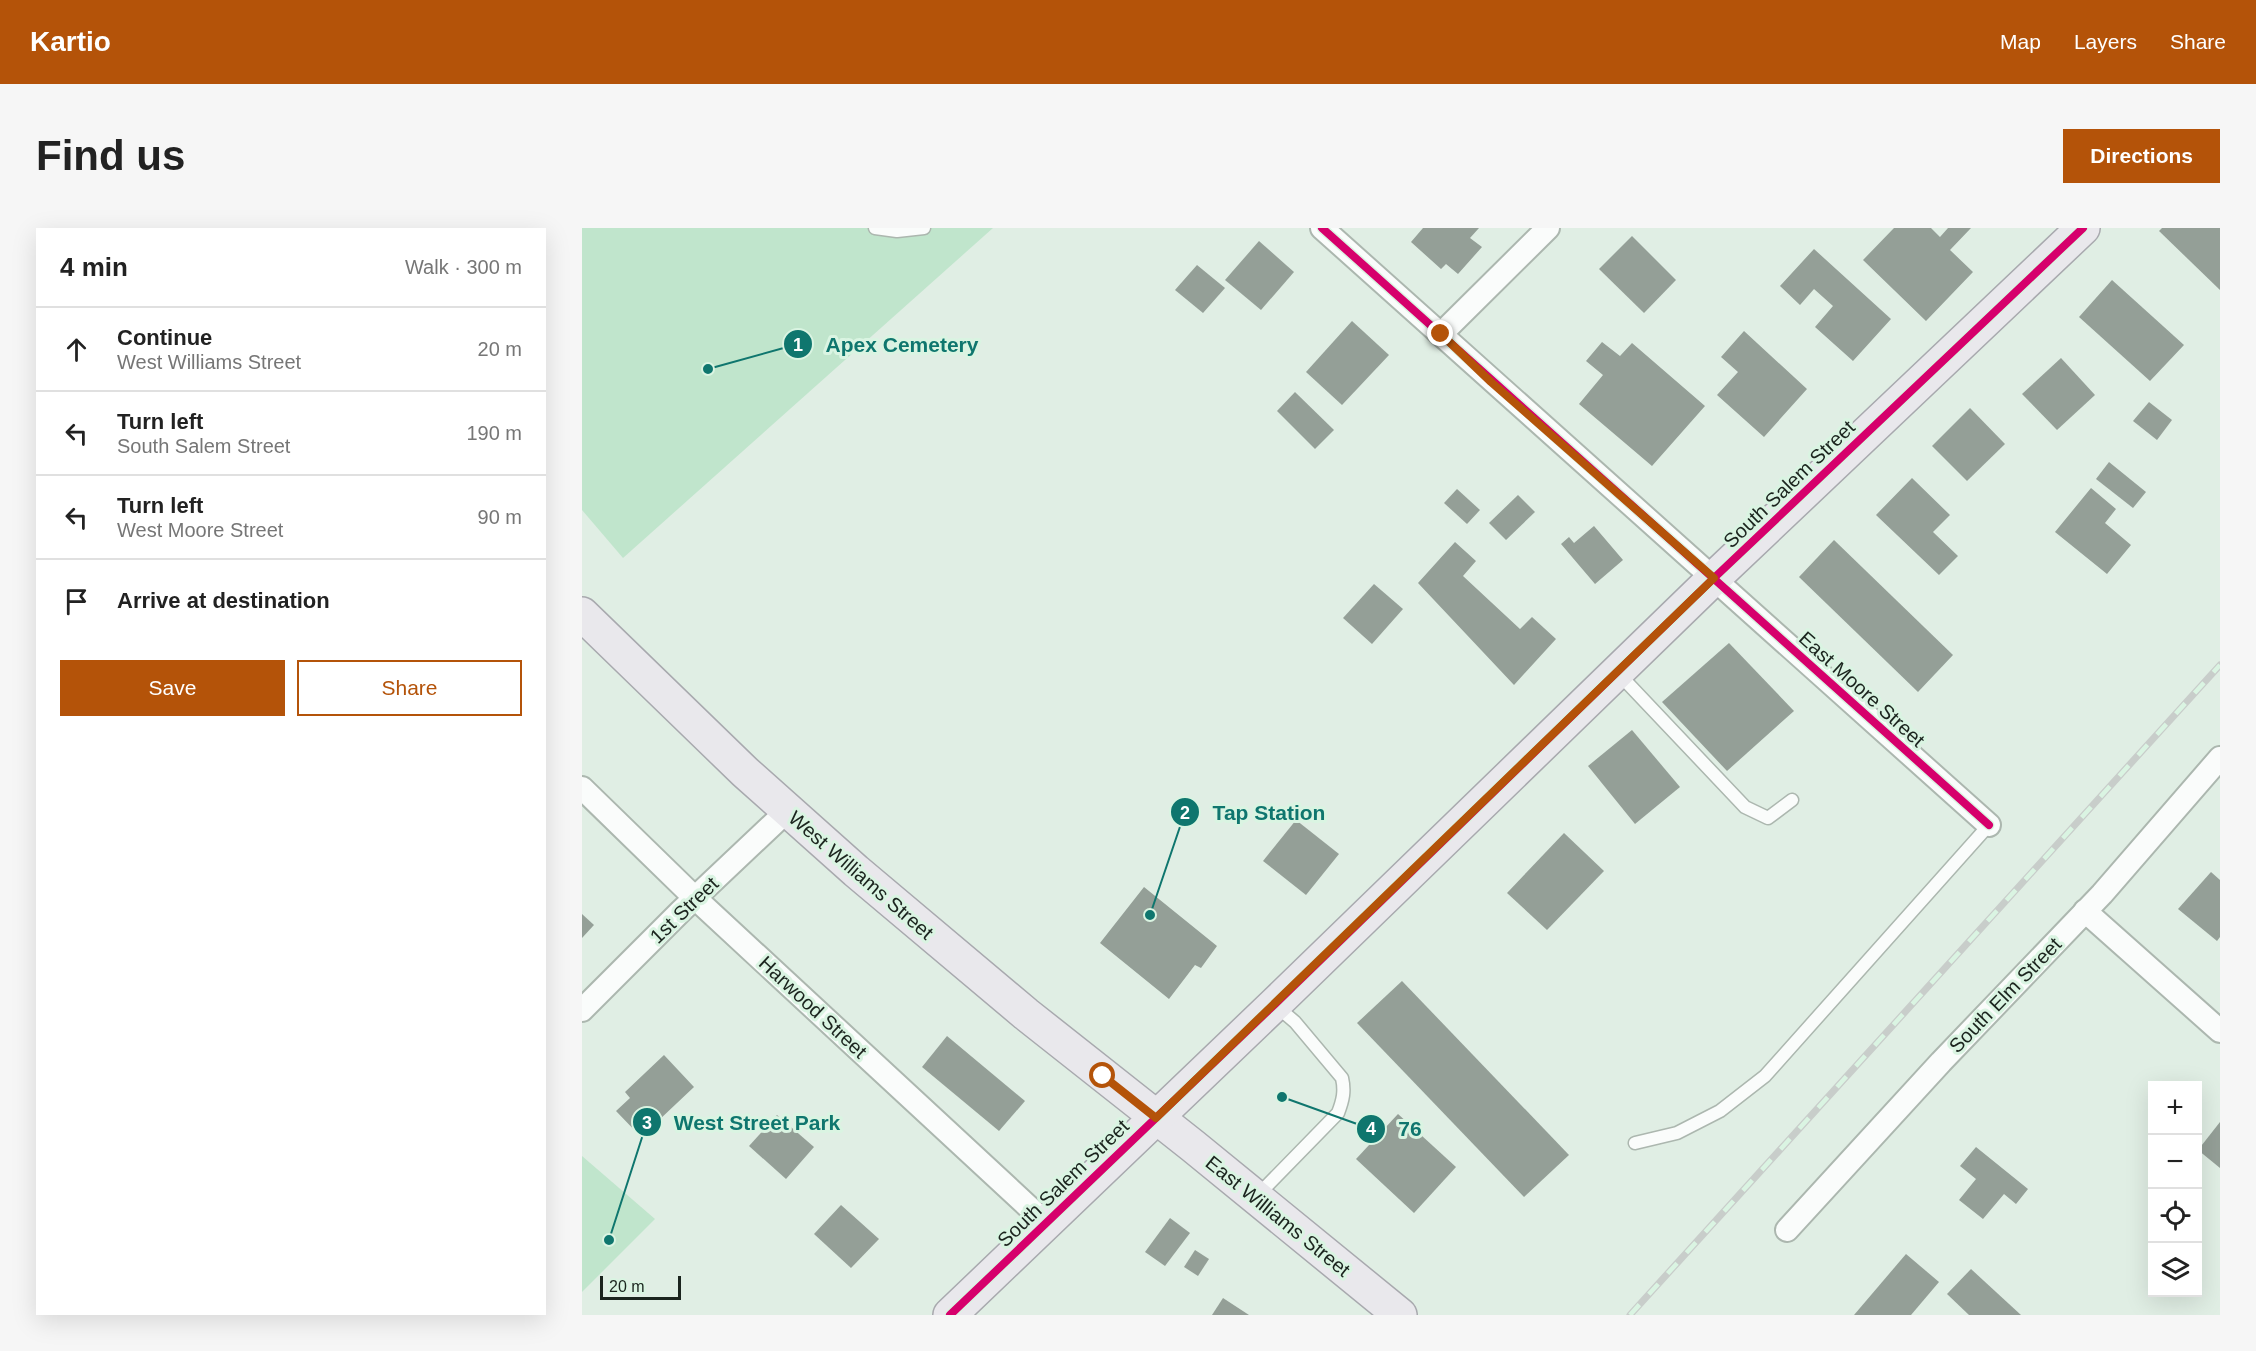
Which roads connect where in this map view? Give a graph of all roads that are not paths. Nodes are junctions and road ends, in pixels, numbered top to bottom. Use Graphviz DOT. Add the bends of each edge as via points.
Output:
graph roads {
  1 [pos="875,228"];
  2 [pos="924,228"];
  3 [pos="1322,228"];
  4 [pos="1548,228"];
  5 [pos="2077,230"];
  6 [pos="1441,334"];
  7 [pos="1714,578"];
  8 [pos="582,614"];
  9 [pos="1617,672"];
  10 [pos="2220,758"];
  11 [pos="582,788"];
  12 [pos="1792,800"];
  13 [pos="788,811"];
  14 [pos="1989,825"];
  15 [pos="695,898"];
  16 [pos="2085,911"];
  17 [pos="1275,1004"];
  18 [pos="582,1010"];
  19 [pos="2220,1031"];
  20 [pos="1156,1118"];
  21 [pos="1635,1143"];
  22 [pos="1255,1197"];
  23 [pos="1046,1222"];
  24 [pos="1787,1230"];
  25 [pos="950,1315"];
  26 [pos="1400,1315"];
  1 -- 2 [label="lane"];
  3 -- 6 [label="street, East Moore Street"];
  4 -- 6 [label="street"];
  5 -- 7 [label="main road, South Salem Street"];
  6 -- 7 [label="street, East Moore Street"];
  7 -- 9 [label="main road, South Salem Street"];
  7 -- 14 [label="street, East Moore Street"];
  8 -- 13 [label="main road, West Williams Street"];
  9 -- 12 [label="lane" via="1744,807 1768,818"];
  9 -- 17 [label="main road, South Salem Street"];
  10 -- 16 [label="street, South Elm Street"];
  11 -- 15 [label="street, Harwood Street"];
  13 -- 15 [label="street, 1st Street"];
  13 -- 20 [label="main road, West Williams Street" via="921,927"];
  14 -- 21 [label="lane" via="1765,1076 1720,1111 1677,1133"];
  15 -- 18 [label="street, 1st Street"];
  15 -- 23 [label="street, Harwood Street"];
  16 -- 19 [label="street"];
  16 -- 24 [label="street, South Elm Street"];
  17 -- 20 [label="main road, South Salem Street"];
  17 -- 22 [label="lane" via="1342,1078 1343,1100 1338,1113"];
  20 -- 22 [label="main road, East Williams Street"];
  20 -- 23 [label="main road, South Salem Street"];
  22 -- 26 [label="main road, East Williams Street"];
  23 -- 25 [label="main road, South Salem Street"];
}
